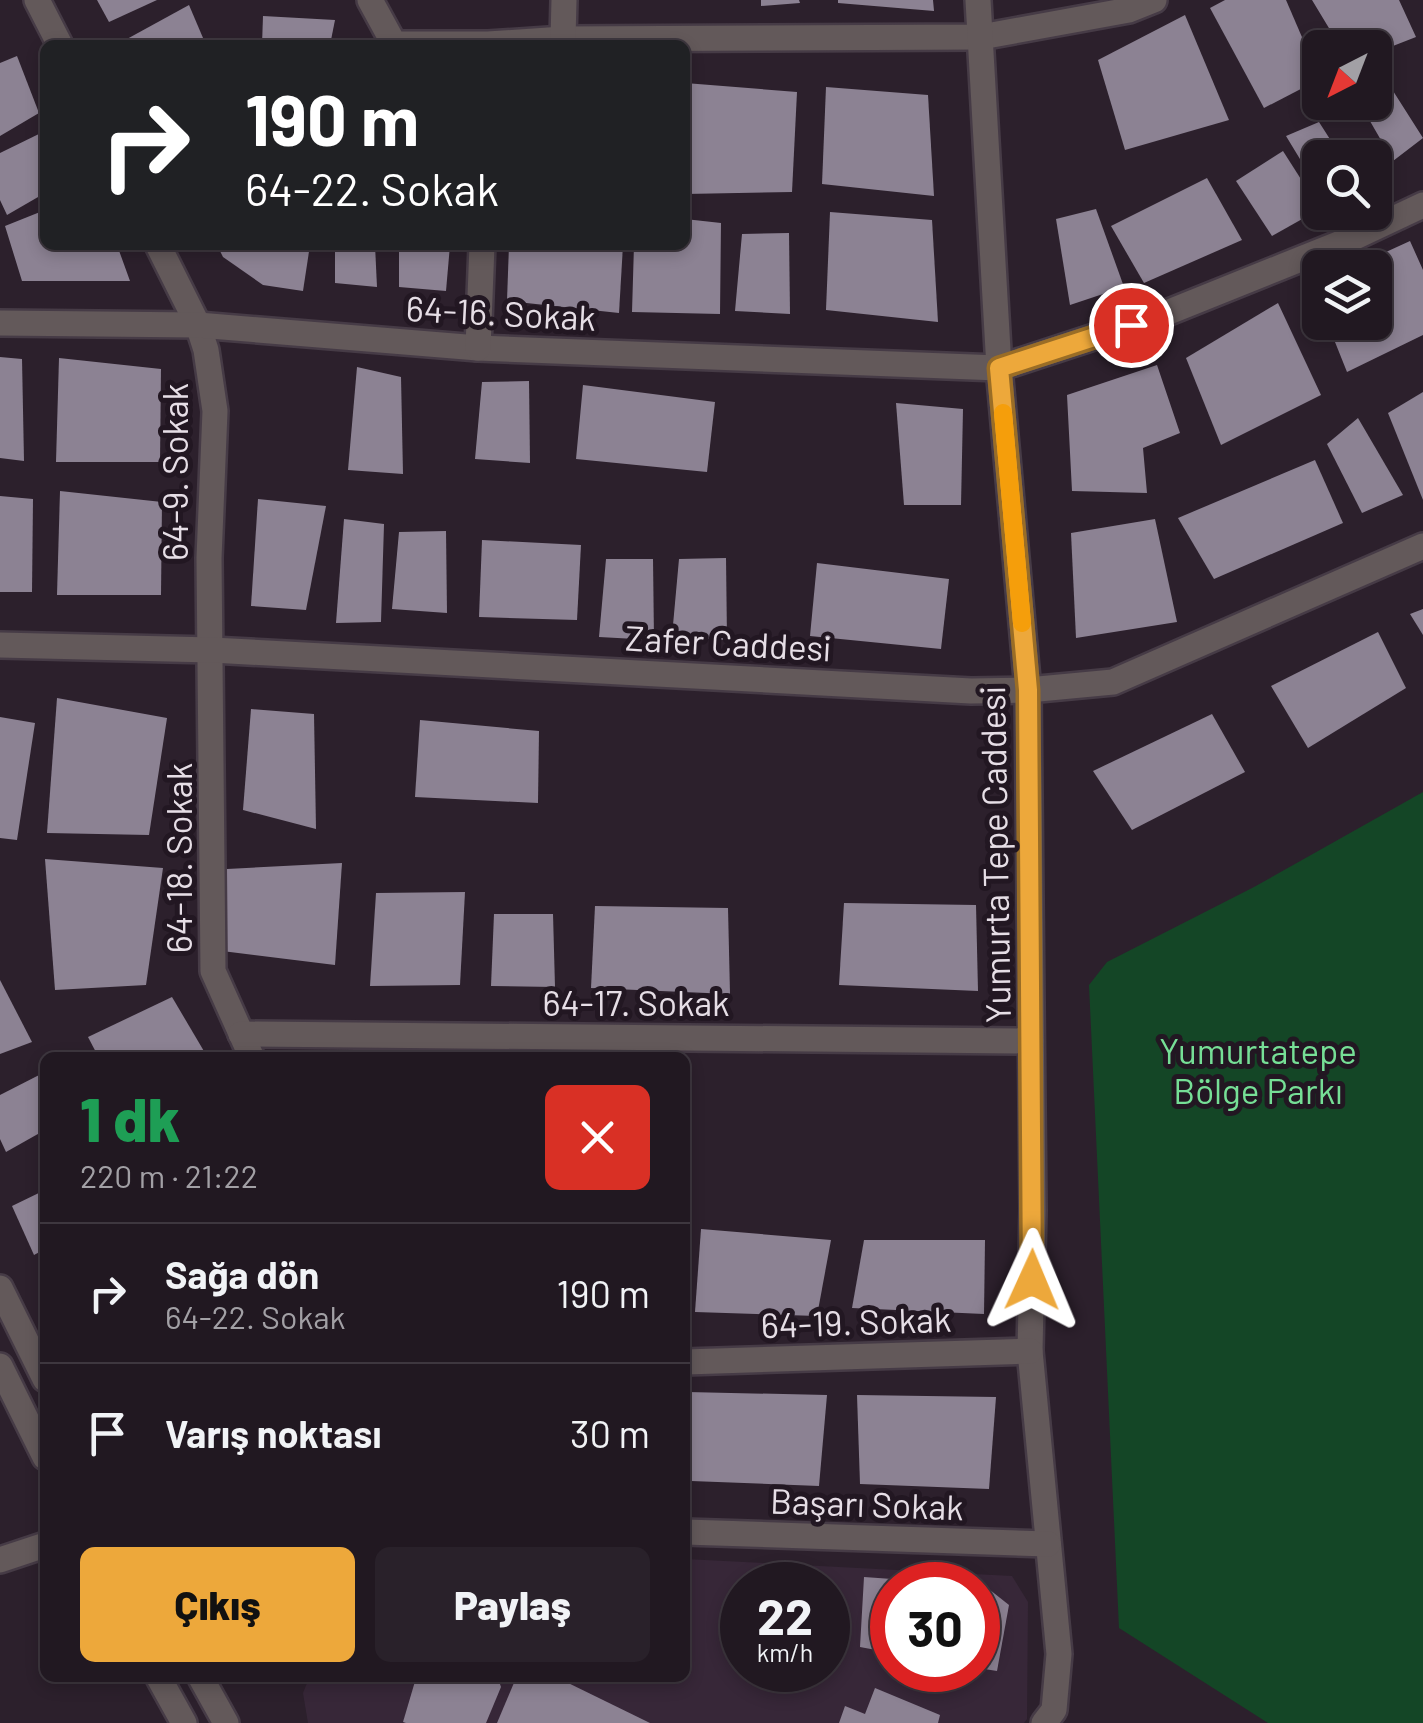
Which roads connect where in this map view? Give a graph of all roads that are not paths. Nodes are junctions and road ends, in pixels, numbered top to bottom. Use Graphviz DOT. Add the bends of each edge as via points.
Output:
graph roads {
  1 [pos="38,0"];
  2 [pos="370,0"];
  3 [pos="564,0"];
  4 [pos="978,0"];
  5 [pos="1154,0"];
  6 [pos="981,38"];
  7 [pos="563,39"];
  8 [pos="58,40"];
  9 [pos="392,40"];
  10 [pos="550,40"];
  11 [pos="1423,205"];
  12 [pos="161,250"];
  13 [pos="482,250"];
  14 [pos="0,323"];
  15 [pos="198,324"];
  16 [pos="478,348"];
  17 [pos="999,368"];
  18 [pos="1423,546"];
  19 [pos="0,645"];
  20 [pos="212,650"];
  21 [pos="1028,690"];
  22 [pos="1032,1040"];
  23 [pos="246,1046"];
  24 [pos="0,1288"];
  25 [pos="1030,1351"];
  26 [pos="690,1362"];
  27 [pos="0,1366"];
  28 [pos="40,1369"];
  29 [pos="40,1448"];
  30 [pos="690,1532"];
  31 [pos="1048,1544"];
  32 [pos="40,1547"];
  33 [pos="0,1560"];
  34 [pos="161,1682"];
  35 [pos="206,1682"];
  36 [pos="1049,1716"];
  37 [pos="184,1723"];
  38 [pos="226,1723"];
  1 -- 8 [label="street"];
  2 -- 9 [label="street"];
  3 -- 7 [label="street"];
  4 -- 6 [label="street, Yumurta Tepe Caddesi"];
  5 -- 6 [label="street"];
  6 -- 7 [label="street"];
  6 -- 17 [label="street, Yumurta Tepe Caddesi"];
  7 -- 10 [label="street"];
  11 -- 17 [label="street" via="1164,314"];
  12 -- 15 [label="street, 64-9. Sokak"];
  13 -- 16 [label="street"];
  14 -- 15 [label="street, 64-16. Sokak"];
  15 -- 16 [label="street, 64-16. Sokak"];
  15 -- 20 [label="street, 64-9. Sokak" via="215,411"];
  16 -- 17 [label="street, 64-16. Sokak"];
  17 -- 21 [label="street, Yumurta Tepe Caddesi"];
  18 -- 21 [label="street, Zafer Caddesi" via="1113,682"];
  19 -- 20 [label="street, Zafer Caddesi"];
  20 -- 21 [label="street, Zafer Caddesi"];
  20 -- 23 [label="street, 64-18. Sokak" via="213,970"];
  21 -- 22 [label="street, Yumurta Tepe Caddesi"];
  22 -- 23 [label="street, 64-17. Sokak"];
  22 -- 25 [label="street, Yumurta Tepe Caddesi"];
  24 -- 28 [label="street"];
  25 -- 26 [label="street, 64-19. Sokak"];
  25 -- 31 [label="street, Yumurta Tepe Caddesi"];
  27 -- 29 [label="street"];
  30 -- 31 [label="street, Başarı Sokak"];
  31 -- 36 [label="street, Yumurta Tepe Caddesi" via="1059,1654"];
  32 -- 33 [label="street"];
  34 -- 37 [label="street"];
  35 -- 38 [label="street"];
}
